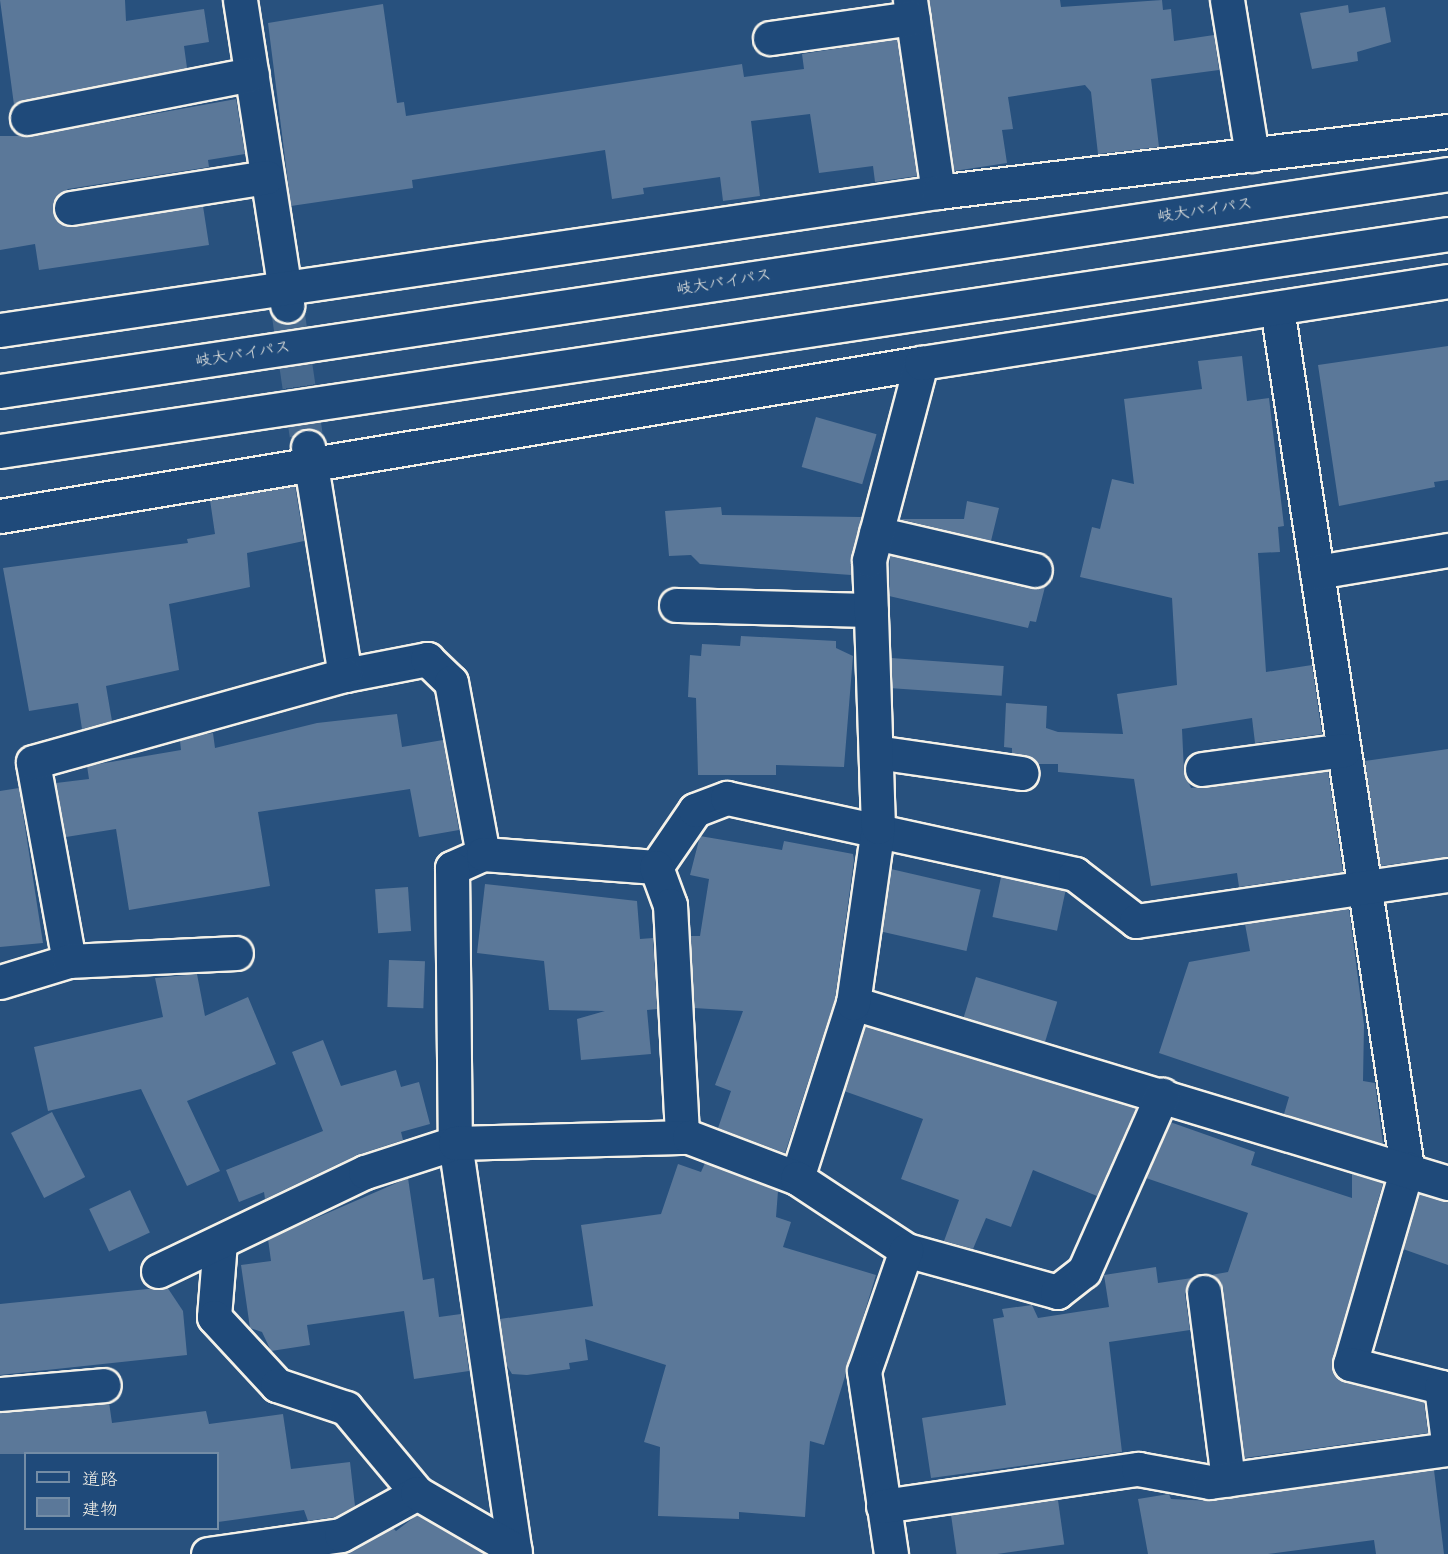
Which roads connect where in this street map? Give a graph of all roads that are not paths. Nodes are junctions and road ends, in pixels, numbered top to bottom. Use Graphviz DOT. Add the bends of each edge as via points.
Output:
graph roads {
  1 [pos="240,0"];
  2 [pos="1227,0"];
  3 [pos="912,9"];
  4 [pos="770,38"];
  5 [pos="252,74"];
  6 [pos="27,118"];
  7 [pos="1448,131"];
  8 [pos="1252,155"];
  9 [pos="1448,174"];
  10 [pos="267,177"];
  11 [pos="938,192"];
  12 [pos="70,208"];
  13 [pos="1448,234"];
  14 [pos="1448,281"];
  15 [pos="285,295"];
  16 [pos="1277,308"];
  17 [pos="0,330"];
  18 [pos="921,363"];
  19 [pos="0,391"];
  20 [pos="0,451"];
  21 [pos="310,457"];
  22 [pos="0,516"];
  23 [pos="876,532"];
  24 [pos="1448,550"];
  25 [pos="1035,570"];
  26 [pos="1317,572"];
  27 [pos="675,605"];
  28 [pos="871,610"];
  29 [pos="345,675"];
  30 [pos="1344,750"];
  31 [pos="876,752"];
  32 [pos="1202,769"];
  33 [pos="1021,773"];
  34 [pos="878,827"];
  35 [pos="483,854"];
  36 [pos="656,867"];
  37 [pos="1448,876"];
  38 [pos="1365,886"];
  39 [pos="236,953"];
  40 [pos="69,961"];
  41 [pos="0,982"];
  42 [pos="853,1003"];
  43 [pos="1162,1095"];
  44 [pos="682,1137"];
  45 [pos="455,1143"];
  46 [pos="1407,1168"];
  47 [pos="797,1178"];
  48 [pos="1448,1183"];
  49 [pos="220,1242"];
  50 [pos="906,1250"];
  51 [pos="158,1271"];
  52 [pos="1204,1292"];
  53 [pos="104,1384"];
  54 [pos="0,1394"];
  55 [pos="1448,1442"];
  56 [pos="1448,1449"];
  57 [pos="1228,1479"];
  58 [pos="417,1493"];
  59 [pos="883,1506"];
  60 [pos="515,1552"];
  61 [pos="208,1554"];
  62 [pos="891,1554"];
  1 -- 5 [label="main road"];
  2 -- 8 [label="main road"];
  3 -- 4 [label="main road"];
  3 -- 11 [label="main road"];
  5 -- 6 [label="main road"];
  5 -- 10 [label="main road"];
  7 -- 8 [label="main road"];
  8 -- 11 [label="main road"];
  9 -- 19 [label="main road, 岐大バイパス"];
  10 -- 12 [label="main road"];
  10 -- 15 [label="main road"];
  11 -- 15 [label="main road"];
  13 -- 20 [label="main road"];
  14 -- 16 [label="main road"];
  15 -- 17 [label="main road"];
  16 -- 18 [label="main road"];
  16 -- 26 [label="main road"];
  18 -- 21 [label="main road"];
  18 -- 23 [label="main road"];
  21 -- 22 [label="main road"];
  21 -- 29 [label="main road"];
  23 -- 25 [label="main road"];
  23 -- 28 [label="main road" via="869,560"];
  24 -- 26 [label="main road"];
  26 -- 30 [label="main road"];
  27 -- 28 [label="main road"];
  28 -- 31 [label="main road"];
  29 -- 35 [label="main road" via="427,659 451,682"];
  29 -- 40 [label="main road" via="33,762"];
  30 -- 32 [label="main road"];
  30 -- 38 [label="main road"];
  31 -- 33 [label="main road"];
  31 -- 34 [label="main road"];
  34 -- 36 [label="main road" via="728,798 694,810"];
  34 -- 38 [label="main road" via="1075,874 1136,921"];
  34 -- 42 [label="main road"];
  35 -- 36 [label="main road"];
  35 -- 45 [label="main road" via="452,868"];
  36 -- 44 [label="main road" via="670,905"];
  37 -- 38 [label="main road"];
  38 -- 46 [label="main road"];
  39 -- 40 [label="main road"];
  40 -- 41 [label="main road"];
  42 -- 43 [label="main road"];
  42 -- 47 [label="main road"];
  43 -- 46 [label="main road"];
  43 -- 50 [label="main road" via="1084,1271 1057,1292"];
  44 -- 45 [label="main road"];
  44 -- 47 [label="main road"];
  45 -- 49 [label="main road" via="366,1173"];
  45 -- 60 [label="main road"];
  46 -- 48 [label="main road"];
  46 -- 55 [label="main road" via="1350,1364 1442,1387"];
  47 -- 50 [label="main road"];
  49 -- 51 [label="main road"];
  49 -- 58 [label="main road" via="214,1317 277,1385 346,1408"];
  50 -- 59 [label="main road" via="864,1371"];
  52 -- 57 [label="main road"];
  53 -- 54 [label="main road"];
  56 -- 57 [label="main road"];
  57 -- 59 [label="main road" via="1210,1482 1138,1469"];
  58 -- 60 [label="main road"];
  58 -- 61 [label="main road" via="341,1535"];
  59 -- 62 [label="main road"];
}
